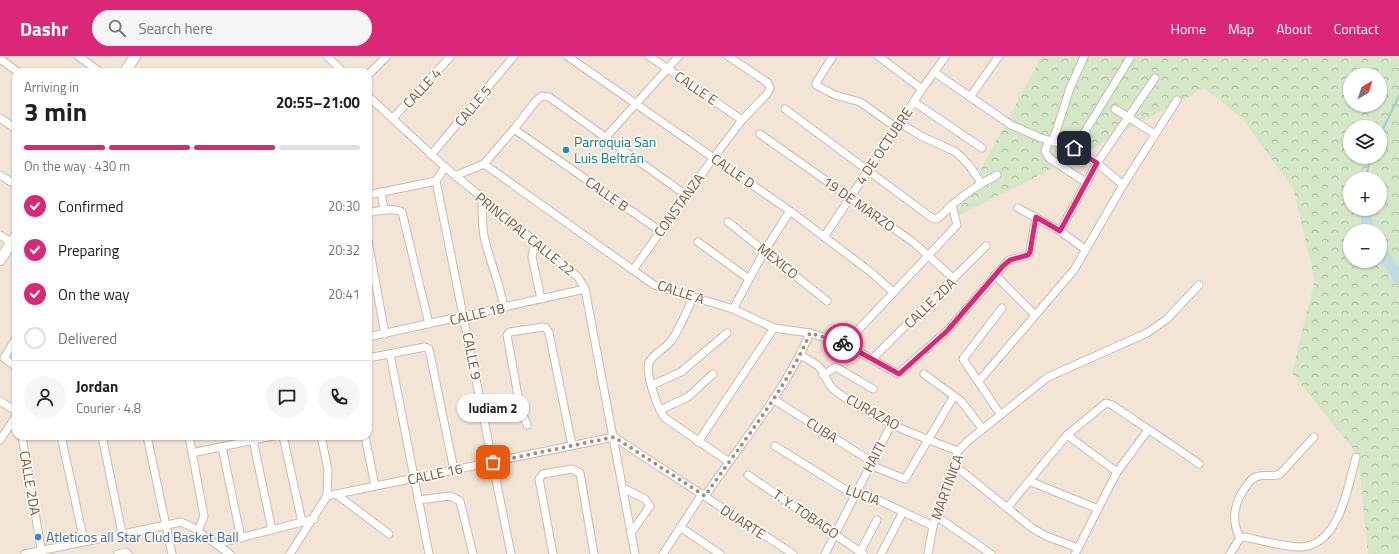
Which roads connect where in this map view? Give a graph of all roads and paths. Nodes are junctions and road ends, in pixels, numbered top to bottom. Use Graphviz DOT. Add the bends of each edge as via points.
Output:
graph roads {
  1 [pos="78,56"];
  2 [pos="135,56"];
  3 [pos="327,56"];
  4 [pos="387,56"];
  5 [pos="451,56"];
  6 [pos="514,56"];
  7 [pos="567,56"];
  8 [pos="649,56"];
  9 [pos="679,56"];
  10 [pos="728,56"];
  11 [pos="833,56"];
  12 [pos="878,56"];
  13 [pos="946,56"];
  14 [pos="999,56"];
  15 [pos="1084,57"];
  16 [pos="1130,58"];
  17 [pos="0,59"];
  18 [pos="12,68"];
  19 [pos="94,68"];
  20 [pos="128,68"];
  21 [pos="339,68"];
  22 [pos="668,69"];
  23 [pos="372,71"];
  24 [pos="934,72"];
  25 [pos="1155,78"];
  26 [pos="922,89"];
  27 [pos="970,97"];
  28 [pos="372,100"];
  29 [pos="1177,100"];
  30 [pos="914,102"];
  31 [pos="638,104"];
  32 [pos="785,109"];
  33 [pos="1115,109"];
  34 [pos="1128,117"];
  35 [pos="0,118"];
  36 [pos="392,119"];
  37 [pos="742,120"];
  38 [pos="12,126"];
  39 [pos="898,126"];
  40 [pos="514,129"];
  41 [pos="760,134"];
  42 [pos="1155,134"];
  43 [pos="606,137"];
  44 [pos="1051,141"];
  45 [pos="982,148"];
  46 [pos="1074,148"];
  47 [pos="431,155"];
  48 [pos="714,157"];
  49 [pos="1097,163"];
  50 [pos="484,164"];
  51 [pos="444,167"];
  52 [pos="868,169"];
  53 [pos="0,175"];
  54 [pos="997,175"];
  55 [pos="455,176"];
  56 [pos="436,181"];
  57 [pos="12,182"];
  58 [pos="982,183"];
  59 [pos="1087,183"];
  60 [pos="1123,185"];
  61 [pos="381,192"];
  62 [pos="372,194"];
  63 [pos="686,195"];
  64 [pos="850,197"];
  65 [pos="482,199"];
  66 [pos="952,206"];
  67 [pos="1018,208"];
  68 [pos="384,210"];
  69 [pos="790,211"];
  70 [pos="372,212"];
  71 [pos="1036,217"];
  72 [pos="728,222"];
  73 [pos="660,231"];
  74 [pos="1060,231"];
  75 [pos="0,235"];
  76 [pos="824,237"];
  77 [pos="12,240"];
  78 [pos="698,242"];
  79 [pos="535,243"];
  80 [pos="12,244"];
  81 [pos="986,246"];
  82 [pos="765,250"];
  83 [pos="1086,250"];
  84 [pos="928,256"];
  85 [pos="0,260"];
  86 [pos="372,263"];
  87 [pos="633,270"];
  88 [pos="996,275"];
  89 [pos="749,279"];
  90 [pos="954,279"];
  91 [pos="1199,285"];
  92 [pos="585,289"];
  93 [pos="894,292"];
  94 [pos="693,298"];
  95 [pos="541,299"];
  96 [pos="827,301"];
  97 [pos="504,308"];
  98 [pos="1002,308"];
  99 [pos="733,309"];
  100 [pos="1035,314"];
  101 [pos="464,317"];
  102 [pos="429,324"];
  103 [pos="774,328"];
  104 [pos="727,333"];
  105 [pos="810,333"];
  106 [pos="385,334"];
  107 [pos="372,336"];
  108 [pos="845,344"];
  109 [pos="12,345"];
  110 [pos="390,354"];
  111 [pos="801,355"];
  112 [pos="372,357"];
  113 [pos="873,358"];
  114 [pos="12,364"];
  115 [pos="714,374"];
  116 [pos="924,374"];
  117 [pos="823,375"];
  118 [pos="978,381"];
  119 [pos="652,385"];
  120 [pos="873,389"];
  121 [pos="954,396"];
  122 [pos="772,399"];
  123 [pos="0,401"];
  124 [pos="12,408"];
  125 [pos="660,410"];
  126 [pos="1000,414"];
  127 [pos="12,422"];
  128 [pos="527,425"];
  129 [pos="891,425"];
  130 [pos="982,428"];
  131 [pos="1148,430"];
  132 [pos="1067,435"];
  133 [pos="614,437"];
  134 [pos="1314,437"];
  135 [pos="0,440"];
  136 [pos="23,440"];
  137 [pos="62,440"];
  138 [pos="103,440"];
  139 [pos="148,440"];
  140 [pos="190,440"];
  141 [pos="253,440"];
  142 [pos="284,440"];
  143 [pos="322,440"];
  144 [pos="366,440"];
  145 [pos="927,440"];
  146 [pos="698,442"];
  147 [pos="572,445"];
  148 [pos="775,446"];
  149 [pos="222,447"];
  150 [pos="958,451"];
  151 [pos="192,453"];
  152 [pos="1356,457"];
  153 [pos="493,462"];
  154 [pos="729,462"];
  155 [pos="871,463"];
  156 [pos="954,464"];
  157 [pos="1199,464"];
  158 [pos="454,470"];
  159 [pos="1117,472"];
  160 [pos="748,475"];
  161 [pos="413,478"];
  162 [pos="1029,481"];
  163 [pos="375,486"];
  164 [pos="623,488"];
  165 [pos="336,494"];
  166 [pos="704,495"];
  167 [pos="854,495"];
  168 [pos="327,496"];
  169 [pos="418,500"];
  170 [pos="1007,508"];
  171 [pos="1098,510"];
  172 [pos="903,512"];
  173 [pos="936,516"];
  174 [pos="314,519"];
  175 [pos="877,520"];
  176 [pos="302,522"];
  177 [pos="166,524"];
  178 [pos="932,526"];
  179 [pos="680,527"];
  180 [pos="272,530"];
  181 [pos="198,531"];
  182 [pos="122,533"];
  183 [pos="631,533"];
  184 [pos="389,534"];
  185 [pos="835,534"];
  186 [pos="241,538"];
  187 [pos="1240,538"];
  188 [pos="84,542"];
  189 [pos="216,544"];
  190 [pos="1076,551"];
  191 [pos="42,552"];
  192 [pos="861,553"];
  193 [pos="25,554"];
  194 [pos="118,554"];
  195 [pos="128,554"];
  196 [pos="172,554"];
  197 [pos="230,554"];
  198 [pos="290,554"];
  199 [pos="429,554"];
  200 [pos="473,554"];
  201 [pos="511,554"];
  202 [pos="553,554"];
  203 [pos="594,554"];
  204 [pos="635,554"];
  205 [pos="663,554"];
  206 [pos="720,554"];
  207 [pos="793,554"];
  208 [pos="824,554"];
  209 [pos="881,554"];
  210 [pos="928,554"];
  211 [pos="991,554"];
  212 [pos="1230,554"];
  1 -- 19 [label="street"];
  2 -- 20 [label="main road"];
  3 -- 21 [label="street"];
  4 -- 23 [label="street"];
  5 -- 36 [label="street, CALLE 4"];
  6 -- 47 [label="street, CALLE 5"];
  7 -- 31 [label="street, CALLE D"];
  8 -- 22 [label="street, CALLE E"];
  9 -- 22 [label="street"];
  10 -- 37 [label="street, CONSTANZA" via="770,86 767,94"];
  11 -- 39 [label="street" via="816,83 818,86 860,102"];
  12 -- 26 [label="street"];
  13 -- 24 [label="street, 4 DE OCTUBRE"];
  14 -- 27 [label="street"];
  15 -- 44 [label="street"];
  16 -- 46 [label="street"];
  17 -- 18 [label="street"];
  22 -- 31 [label="street"];
  22 -- 37 [label="street, CALLE E"];
  24 -- 26 [label="street, 4 DE OCTUBRE"];
  24 -- 27 [label="street"];
  25 -- 34 [label="street"];
  26 -- 30 [label="street, 4 DE OCTUBRE"];
  27 -- 44 [label="street" via="1011,125"];
  28 -- 36 [label="street, PRINCIPAL CALLE 22"];
  29 -- 42 [label="street"];
  30 -- 39 [label="street, 4 DE OCTUBRE"];
  30 -- 45 [label="street"];
  31 -- 43 [label="street"];
  31 -- 48 [label="street, CALLE D"];
  32 -- 52 [label="street"];
  33 -- 34 [label="street"];
  34 -- 42 [label="street"];
  34 -- 49 [label="street"];
  35 -- 38 [label="street"];
  36 -- 47 [label="street, PRINCIPAL CALLE 22"];
  37 -- 48 [label="street, CONSTANZA"];
  39 -- 52 [label="street, 4 DE OCTUBRE"];
  39 -- 58 [label="street" via="956,152"];
  40 -- 43 [label="street" via="542,96 548,97"];
  40 -- 50 [label="street"];
  40 -- 73 [label="street, CALLE B"];
  41 -- 64 [label="street, 19 DE MARZO"];
  42 -- 60 [label="street"];
  43 -- 63 [label="street"];
  44 -- 46 [label="street"];
  44 -- 59 [label="street" via="1045,151 1049,158"];
  46 -- 49 [label="street"];
  47 -- 51 [label="street, PRINCIPAL CALLE 22"];
  48 -- 63 [label="street, CONSTANZA"];
  48 -- 69 [label="street, CALLE D"];
  49 -- 59 [label="street"];
  49 -- 60 [label="street"];
  50 -- 55 [label="street"];
  50 -- 87 [label="street, CALLE A"];
  51 -- 55 [label="street, PRINCIPAL CALLE 22"];
  51 -- 56 [label="street"];
  52 -- 64 [label="street, 4 DE OCTUBRE"];
  52 -- 66 [label="street" via="936,219"];
  53 -- 57 [label="street"];
  54 -- 58 [label="street"];
  55 -- 65 [label="street, PRINCIPAL CALLE 22"];
  56 -- 61 [label="street"];
  56 -- 101 [label="street, CALLE 9"];
  58 -- 66 [label="street"];
  59 -- 74 [label="street"];
  60 -- 83 [label="street"];
  61 -- 62 [label="street"];
  61 -- 68 [label="street"];
  63 -- 73 [label="street, CONSTANZA"];
  64 -- 76 [label="street, 4 DE OCTUBRE"];
  64 -- 84 [label="street, 19 DE MARZO" via="914,242"];
  65 -- 79 [label="street, PRINCIPAL CALLE 22"];
  65 -- 97 [label="street" via="484,236 502,291"];
  66 -- 84 [label="street" via="957,225"];
  67 -- 71 [label="street"];
  68 -- 70 [label="street"];
  68 -- 102 [label="street" via="402,212"];
  69 -- 76 [label="street, CALLE D"];
  69 -- 82 [label="street"];
  71 -- 74 [label="street"];
  71 -- 88 [label="street" via="1028,255 1010,260"];
  72 -- 82 [label="street, MEXICO"];
  73 -- 87 [label="street, CONSTANZA"];
  74 -- 83 [label="street"];
  75 -- 77 [label="street"];
  76 -- 93 [label="street, CALLE D"];
  78 -- 89 [label="street"];
  79 -- 92 [label="street, PRINCIPAL CALLE 22" via="578,277"];
  79 -- 95 [label="street" via="532,257"];
  80 -- 85 [label="main road"];
  81 -- 90 [label="street, CALLE 2DA"];
  82 -- 89 [label="street"];
  82 -- 96 [label="street, MEXICO"];
  83 -- 100 [label="street" via="1070,276"];
  84 -- 90 [label="street, 19 DE MARZO"];
  84 -- 93 [label="street"];
  86 -- 106 [label="street"];
  87 -- 94 [label="street, CALLE A" via="654,285"];
  88 -- 100 [label="street"];
  88 -- 113 [label="street, CALLE A" via="947,331 899,374"];
  89 -- 99 [label="street"];
  90 -- 113 [label="street, CALLE 2DA"];
  91 -- 126 [label="street, MARTINICA" via="1167,319 1148,333 1048,376"];
  92 -- 95 [label="street, CALLE 18"];
  92 -- 133 [label="street, PRINCIPAL CALLE 22"];
  93 -- 108 [label="street"];
  94 -- 99 [label="street, CALLE A"];
  94 -- 119 [label="street" via="672,340 649,362"];
  95 -- 97 [label="street, CALLE 18"];
  97 -- 101 [label="street, CALLE 18"];
  98 -- 118 [label="street" via="963,359"];
  99 -- 103 [label="street, CALLE A"];
  100 -- 118 [label="street"];
  101 -- 102 [label="street, CALLE 18"];
  101 -- 153 [label="street, CALLE 9"];
  102 -- 106 [label="street, CALLE 18"];
  103 -- 105 [label="street, CALLE A"];
  103 -- 146 [label="street"];
  104 -- 119 [label="street" via="681,372"];
  105 -- 108 [label="street, CALLE A"];
  105 -- 111 [label="street"];
  106 -- 107 [label="street, CALLE 18"];
  108 -- 113 [label="street, CALLE A"];
  109 -- 114 [label="street" via="4,358"];
  110 -- 112 [label="street"];
  110 -- 158 [label="street" via="425,347 428,349"];
  110 -- 161 [label="street"];
  111 -- 117 [label="street, CURAZAO" via="819,367"];
  111 -- 122 [label="street"];
  115 -- 125 [label="street" via="688,397"];
  116 -- 121 [label="street"];
  117 -- 120 [label="street" via="836,367"];
  117 -- 129 [label="street, CURAZAO" via="832,388 866,412"];
  118 -- 126 [label="street"];
  119 -- 125 [label="street"];
  121 -- 130 [label="street" via="964,404"];
  121 -- 145 [label="street"];
  122 -- 154 [label="street"];
  122 -- 155 [label="street, CUBA"];
  123 -- 124 [label="street"];
  125 -- 146 [label="street" via="669,422"];
  126 -- 130 [label="street, MARTINICA"];
  127 -- 135 [label="street"];
  128 -- 147 [label="street" via="520,407 507,335 543,327 549,333"];
  129 -- 145 [label="street, CURAZAO"];
  129 -- 155 [label="street, HAITI"];
  130 -- 150 [label="street, MARTINICA"];
  131 -- 132 [label="street" via="1106,403"];
  131 -- 157 [label="street"];
  131 -- 159 [label="street"];
  132 -- 159 [label="street"];
  132 -- 162 [label="street"];
  133 -- 147 [label="street, CALLE 16"];
  133 -- 164 [label="street, PRINCIPAL CALLE 22"];
  133 -- 166 [label="street, DUARTE"];
  134 -- 187 [label="street" via="1280,474 1275,477 1254,477 1249,482 1235,508 1234,523"];
  136 -- 191 [label="street, CALLE 2DA"];
  137 -- 188 [label="street"];
  138 -- 182 [label="street"];
  139 -- 177 [label="street"];
  140 -- 151 [label="street"];
  141 -- 149 [label="street"];
  141 -- 180 [label="street"];
  142 -- 176 [label="street"];
  143 -- 168 [label="street" via="328,470"];
  144 -- 163 [label="street"];
  145 -- 150 [label="street, CURAZAO"];
  145 -- 155 [label="street, CUBA" via="905,479"];
  146 -- 154 [label="street"];
  147 -- 153 [label="street, CALLE 16"];
  148 -- 167 [label="street, LUCIA"];
  149 -- 151 [label="street"];
  149 -- 186 [label="street"];
  150 -- 156 [label="street, MARTINICA"];
  151 -- 181 [label="street" via="204,516"];
  152 -- 187 [label="street" via="1339,517 1319,540 1301,547"];
  153 -- 158 [label="street, CALLE 16"];
  153 -- 201 [label="street, CALLE 9"];
  154 -- 166 [label="street"];
  155 -- 167 [label="street, HAITI"];
  156 -- 170 [label="street"];
  156 -- 173 [label="street, MARTINICA"];
  158 -- 161 [label="street, CALLE 16"];
  159 -- 171 [label="street"];
  160 -- 185 [label="street, T. Y. TOBAGO"];
  161 -- 163 [label="street, CALLE 16"];
  161 -- 169 [label="street"];
  162 -- 170 [label="street"];
  162 -- 171 [label="street"];
  163 -- 165 [label="street, CALLE 16"];
  164 -- 183 [label="street, PRINCIPAL CALLE 22"];
  164 -- 183 [label="street" via="644,499 650,506"];
  165 -- 168 [label="street, CALLE 16"];
  165 -- 184 [label="street"];
  166 -- 179 [label="street"];
  166 -- 207 [label="street, DUARTE"];
  167 -- 172 [label="street, LUCIA" via="859,491"];
  167 -- 185 [label="street, HAITI"];
  168 -- 174 [label="street"];
  169 -- 199 [label="street"];
  169 -- 200 [label="street" via="450,496 460,500"];
  170 -- 190 [label="street" via="1037,530"];
  171 -- 190 [label="street"];
  172 -- 178 [label="street, LUCIA"];
  172 -- 209 [label="street"];
  173 -- 178 [label="street, MARTINICA"];
  173 -- 211 [label="street"];
  174 -- 176 [label="street"];
  174 -- 198 [label="street"];
  175 -- 192 [label="street"];
  176 -- 180 [label="street"];
  177 -- 181 [label="street" via="181,522"];
  177 -- 182 [label="street"];
  177 -- 196 [label="street"];
  178 -- 210 [label="street, MARTINICA"];
  179 -- 205 [label="street"];
  179 -- 206 [label="street"];
  180 -- 186 [label="street"];
  181 -- 189 [label="street"];
  182 -- 188 [label="street"];
  183 -- 204 [label="street, PRINCIPAL CALLE 22"];
  185 -- 192 [label="street, T. Y. TOBAGO"];
  185 -- 208 [label="street, HAITI"];
  186 -- 189 [label="street"];
  187 -- 212 [label="street"];
  188 -- 191 [label="street"];
  189 -- 197 [label="street"];
  191 -- 193 [label="street"];
  194 -- 195 [label="street"];
  202 -- 203 [label="street" via="539,479 543,474 572,469 580,473"];
}
